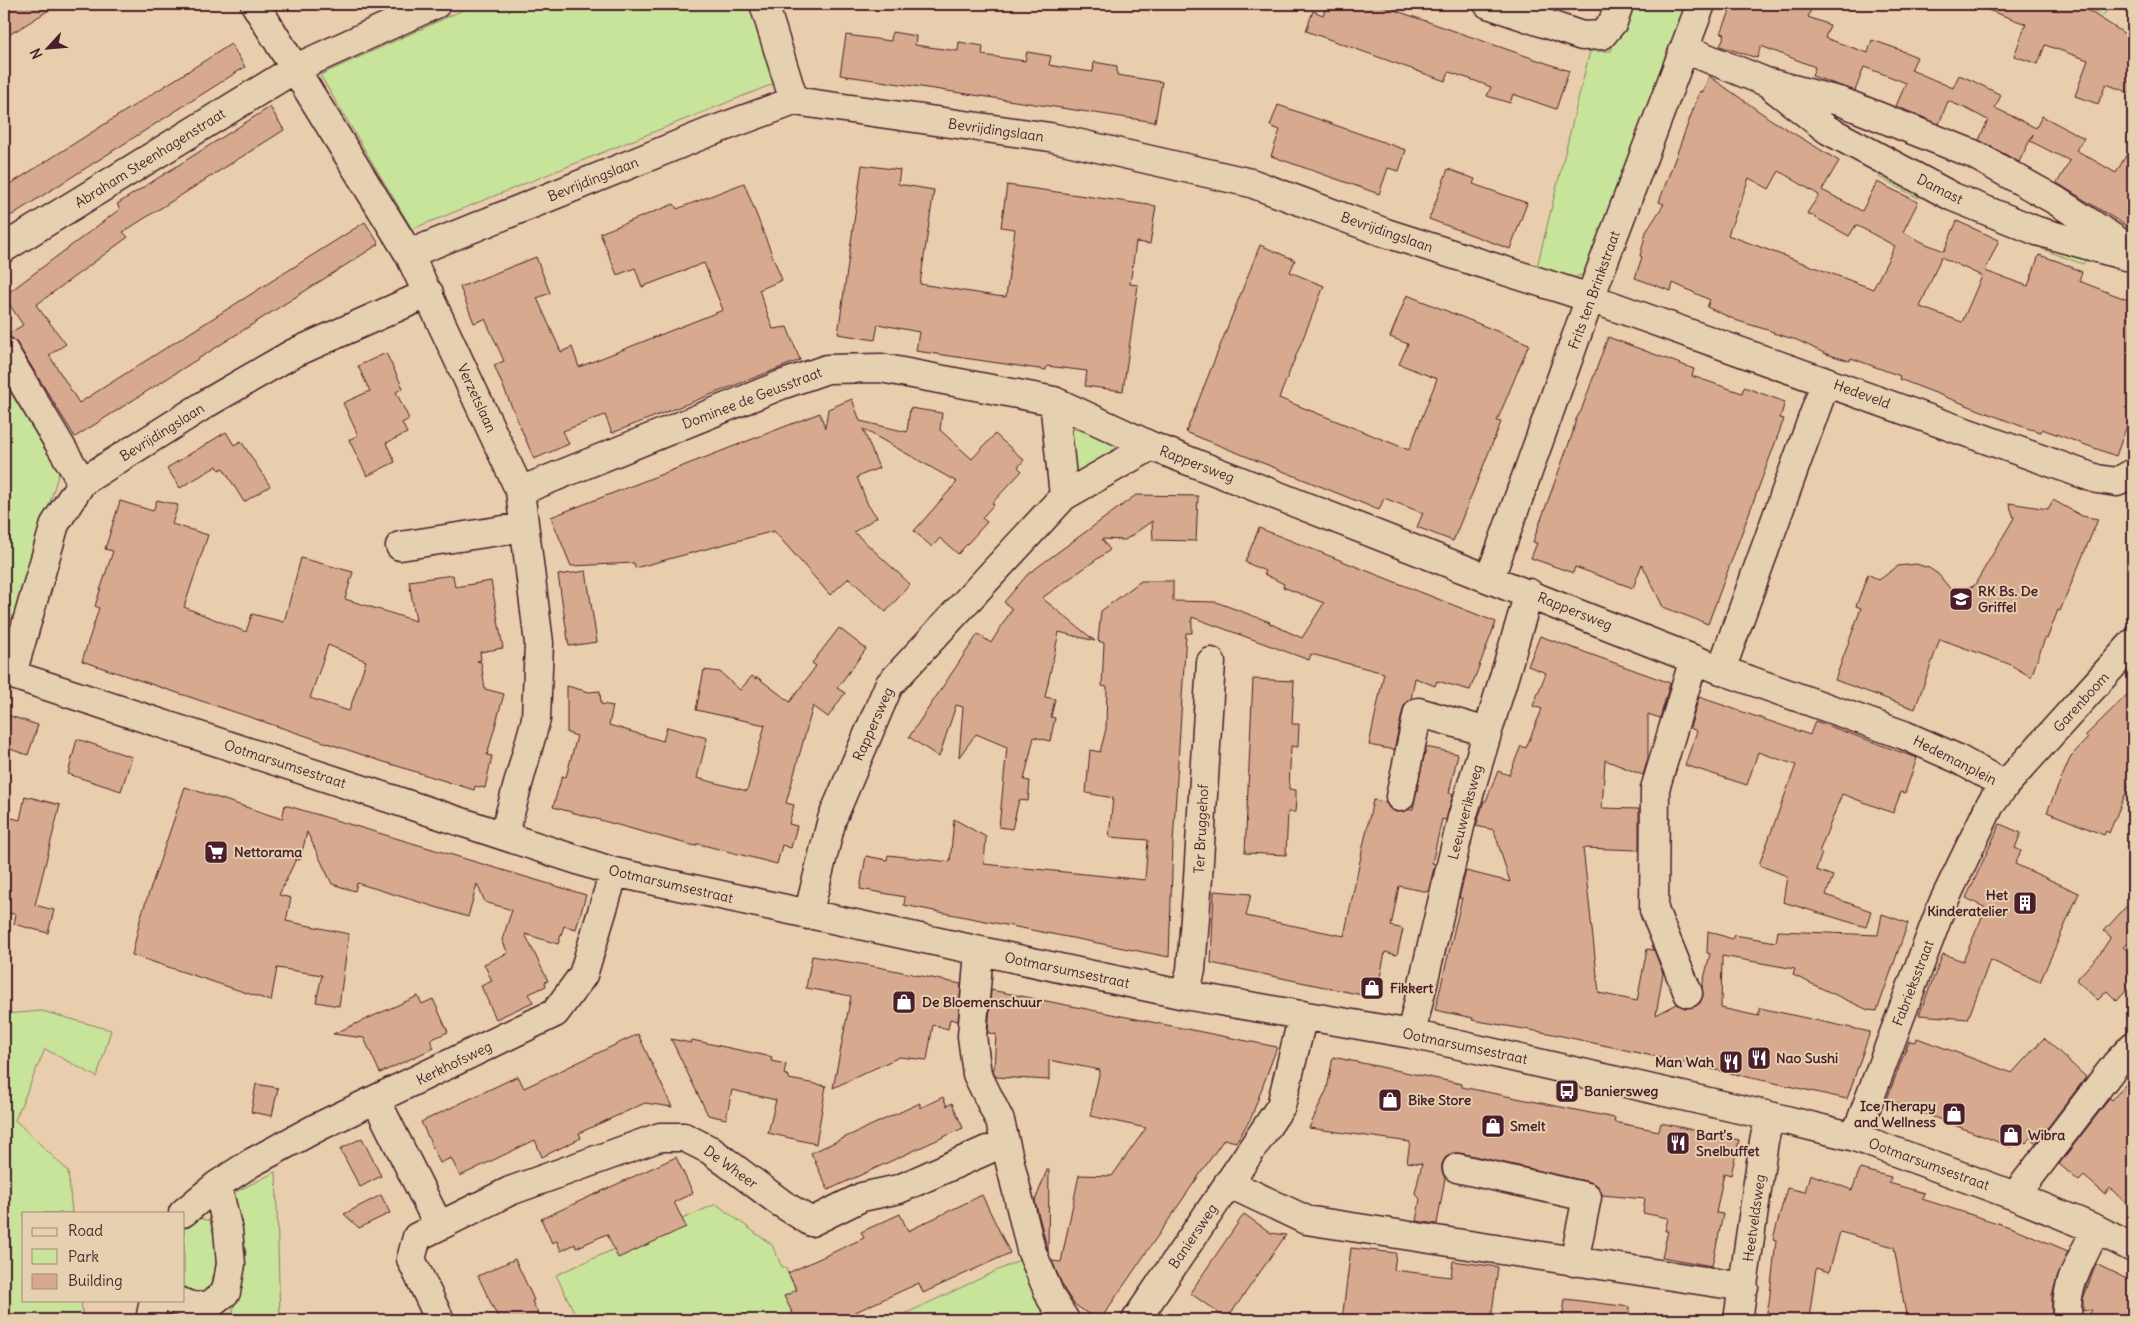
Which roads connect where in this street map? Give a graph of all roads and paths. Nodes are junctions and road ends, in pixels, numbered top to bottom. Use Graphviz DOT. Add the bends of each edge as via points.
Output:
graph roads {
  1 [pos="255,4"];
  2 [pos="436,4"];
  3 [pos="764,4"];
  4 [pos="1488,4"];
  5 [pos="1619,4"];
  6 [pos="1701,4"];
  7 [pos="1685,50"];
  8 [pos="296,68"];
  9 [pos="1766,82"];
  10 [pos="794,101"];
  11 [pos="4,248"];
  12 [pos="2133,251"];
  13 [pos="410,254"];
  14 [pos="2133,258"];
  15 [pos="429,293"];
  16 [pos="1590,298"];
  17 [pos="4,351"];
  18 [pos="1826,382"];
  19 [pos="1054,401"];
  20 [pos="1151,446"];
  21 [pos="2133,473"];
  22 [pos="82,482"];
  23 [pos="520,491"];
  24 [pos="1064,496"];
  25 [pos="524,527"];
  26 [pos="400,546"];
  27 [pos="1490,578"];
  28 [pos="1529,593"];
  29 [pos="2133,643"];
  30 [pos="1694,659"];
  31 [pos="1211,662"];
  32 [pos="1721,670"];
  33 [pos="8,673"];
  34 [pos="1487,732"];
  35 [pos="1904,735"];
  36 [pos="2048,738"];
  37 [pos="1998,795"];
  38 [pos="1400,797"];
  39 [pos="504,836"];
  40 [pos="614,872"];
  41 [pos="808,915"];
  42 [pos="979,951"];
  43 [pos="1688,992"];
  44 [pos="1185,995"];
  45 [pos="1303,1015"];
  46 [pos="1411,1034"];
  47 [pos="2133,1046"];
  48 [pos="376,1100"];
  49 [pos="1770,1116"];
  50 [pos="1855,1137"];
  51 [pos="987,1150"];
  52 [pos="1457,1168"];
  53 [pos="1228,1183"];
  54 [pos="217,1184"];
  55 [pos="2015,1196"];
  56 [pos="184,1212"];
  57 [pos="439,1226"];
  58 [pos="2096,1229"];
  59 [pos="2133,1248"];
  60 [pos="1574,1262"];
  61 [pos="1744,1287"];
  62 [pos="154,1302"];
  63 [pos="180,1302"];
  64 [pos="150,1320"];
  65 [pos="440,1320"];
  66 [pos="1065,1320"];
  67 [pos="1136,1320"];
  68 [pos="1738,1320"];
  69 [pos="2068,1320"];
  1 -- 8 [label="street, Verzetslaan"];
  2 -- 8 [label="street, Abraham Steenhagenstraat"];
  3 -- 10 [label="street"];
  4 -- 5 [label="street" via="1582,36 1602,35 1612,22"];
  6 -- 7 [label="street, Frits ten Brinkstraat"];
  7 -- 9 [label="street, Damast"];
  7 -- 16 [label="street, Frits ten Brinkstraat"];
  8 -- 11 [label="street, Abraham Steenhagenstraat"];
  8 -- 13 [label="street, Verzetslaan"];
  9 -- 12 [label="street, Damast" via="1842,102 1973,154 2056,200"];
  9 -- 14 [label="street, Damast" via="1828,130 1953,197 2037,232"];
  10 -- 13 [label="street, Bevrijdingslaan"];
  10 -- 16 [label="street, Bevrijdingslaan" via="1050,137 1250,183 1386,233"];
  13 -- 15 [label="street, Verzetslaan"];
  15 -- 22 [label="street, Bevrijdingslaan" via="292,354"];
  15 -- 23 [label="street, Verzetslaan"];
  16 -- 18 [label="street, Hedeveld"];
  16 -- 27 [label="street, Frits ten Brinkstraat"];
  17 -- 22 [label="street"];
  18 -- 21 [label="street, Hedeveld" via="2097,479 2117,482"];
  18 -- 32 [label="street"];
  19 -- 20 [label="street, Dominee de Geusstraat"];
  19 -- 23 [label="street, Dominee de Geusstraat" via="881,368 827,369"];
  19 -- 24 [label="street"];
  20 -- 24 [label="street, Rappersweg"];
  20 -- 27 [label="street, Rappersweg"];
  22 -- 33 [label="street, Bevrijdingslaan" via="55,524"];
  23 -- 25 [label="street, Verzetslaan"];
  24 -- 41 [label="street, Rappersweg" via="889,685 832,819"];
  25 -- 26 [label="street"];
  25 -- 39 [label="street, Verzetslaan" via="539,642 536,719"];
  27 -- 28 [label="street, Rappersweg"];
  28 -- 30 [label="street, Rappersweg"];
  28 -- 34 [label="street, Leeuweriksweg"];
  29 -- 36 [label="street, Garenboom"];
  30 -- 32 [label="street, Rappersweg"];
  30 -- 43 [label="street" via="1655,789 1654,910"];
  31 -- 44 [label="street, Ter Bruggehof" via="1191,970"];
  32 -- 35 [label="street, Rappersweg"];
  33 -- 39 [label="street, Ootmarsumsestraat"];
  34 -- 38 [label="street" via="1418,712"];
  34 -- 46 [label="street, Leeuweriksweg" via="1462,818"];
  35 -- 37 [label="street, Hedemanplein" via="1956,758"];
  36 -- 37 [label="street, Hedemanplein"];
  37 -- 50 [label="street, Fabrieksstraat" via="1943,903"];
  39 -- 40 [label="street, Ootmarsumsestraat"];
  40 -- 41 [label="street, Ootmarsumsestraat"];
  40 -- 48 [label="street, Kerkhofsweg" via="583,975 555,1013"];
  41 -- 42 [label="street, Ootmarsumsestraat"];
  42 -- 44 [label="street, Ootmarsumsestraat"];
  42 -- 66 [label="street" via="972,1036 977,1074 1000,1121 1031,1250 1051,1298"];
  44 -- 45 [label="street, Ootmarsumsestraat"];
  45 -- 46 [label="street, Ootmarsumsestraat"];
  45 -- 53 [label="street, Baniersweg" via="1281,1106"];
  46 -- 49 [label="street, Ootmarsumsestraat"];
  47 -- 55 [label="street"];
  48 -- 54 [label="street, Kerkhofsweg" via="301,1136"];
  48 -- 57 [label="street"];
  49 -- 50 [label="street, Ootmarsumsestraat"];
  49 -- 61 [label="street, Heetveldsweg"];
  50 -- 55 [label="street, Ootmarsumsestraat"];
  51 -- 57 [label="street, De Wheer" via="899,1189 862,1197 811,1222 710,1150 684,1137 660,1137 510,1191"];
  52 -- 60 [label="street" via="1587,1197"];
  53 -- 60 [label="street" via="1306,1220"];
  53 -- 67 [label="street, Baniersweg"];
  54 -- 56 [label="street, Kerkhofsweg"];
  54 -- 63 [label="street" via="228,1230 231,1264 226,1292 210,1305 194,1307"];
  55 -- 58 [label="street, Ootmarsumsestraat"];
  57 -- 65 [label="street, De Wheer" via="417,1237 411,1259"];
  58 -- 59 [label="street, Ootmarsumsestraat"];
  58 -- 69 [label="street" via="2070,1286"];
  60 -- 61 [label="street"];
  61 -- 68 [label="street, Heetveldsweg"];
  62 -- 64 [label="street"];
}
